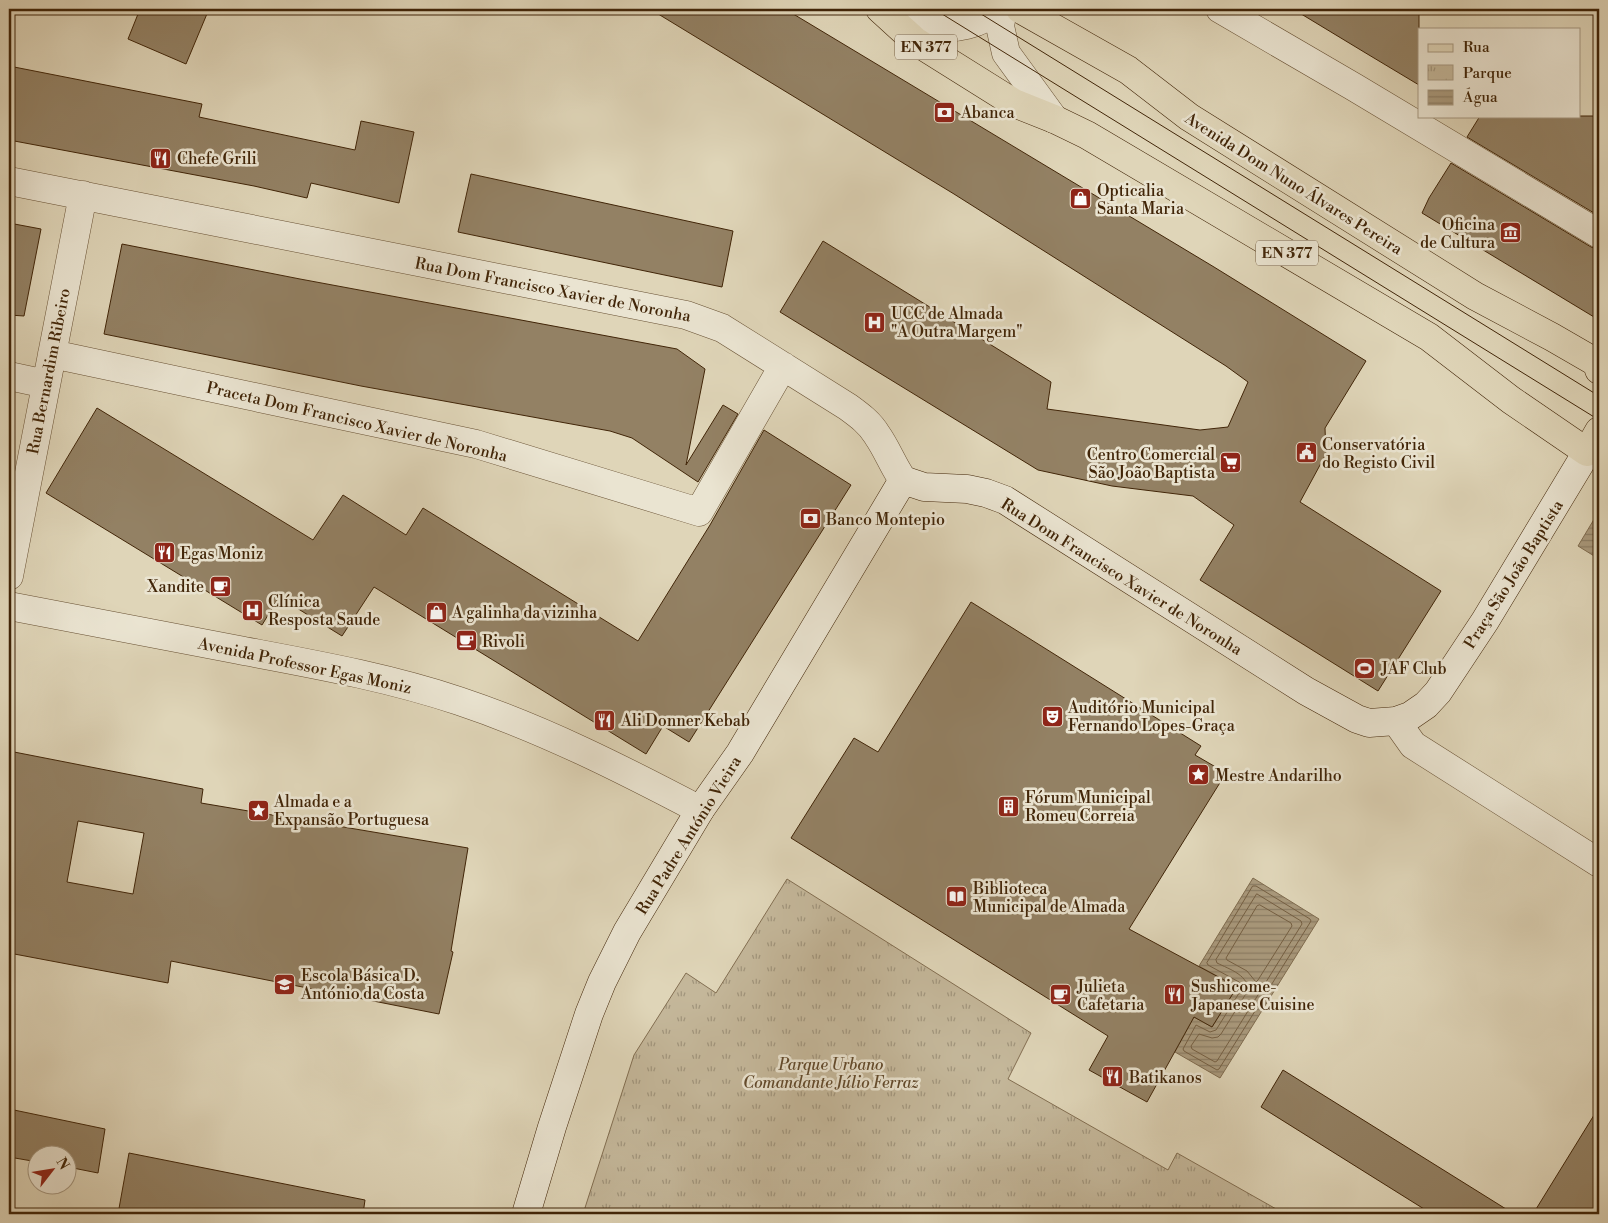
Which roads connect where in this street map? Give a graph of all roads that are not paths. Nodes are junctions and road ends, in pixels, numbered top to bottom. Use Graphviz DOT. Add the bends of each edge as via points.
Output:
graph roads {
  1 [pos="998,9"];
  2 [pos="1003,9"];
  3 [pos="1020,9"];
  4 [pos="1220,9"];
  5 [pos="882,10"];
  6 [pos="1054,119"];
  7 [pos="9,181"];
  8 [pos="83,195"];
  9 [pos="1599,234"];
  10 [pos="52,354"];
  11 [pos="783,366"];
  12 [pos="1598,366"];
  13 [pos="9,376"];
  14 [pos="46,384"];
  15 [pos="1595,448"];
  16 [pos="903,480"];
  17 [pos="9,576"];
  18 [pos="9,606"];
  19 [pos="1396,721"];
  20 [pos="700,810"];
  21 [pos="1599,863"];
  22 [pos="526,1214"];
  1 -- 5 [label="street" via="987,17 962,26 934,26"];
  2 -- 6 [label="street" via="1000,26 1006,54"];
  3 -- 12 [label="main road, Avenida Dom Nuno Álvares Pereira" via="1128,70 1188,117 1475,296"];
  4 -- 9 [label="street"];
  5 -- 6 [label="main road, EN 377" via="915,41 1014,103"];
  6 -- 15 [label="main road, EN 377" via="1087,135 1429,337 1511,400"];
  7 -- 8 [label="street, Rua Dom Francisco Xavier de Noronha"];
  8 -- 10 [label="street, Rua Bernardim Ribeiro"];
  8 -- 11 [label="street, Rua Dom Francisco Xavier de Noronha" via="686,314 722,328"];
  10 -- 11 [label="street, Praceta Dom Francisco Xavier de Noronha" via="476,444 699,512"];
  10 -- 14 [label="street, Rua Bernardim Ribeiro"];
  11 -- 16 [label="street, Rua Dom Francisco Xavier de Noronha" via="864,419 876,433"];
  13 -- 14 [label="street"];
  14 -- 17 [label="street, Rua Bernardim Ribeiro"];
  15 -- 19 [label="street, Praça São João Baptista" via="1438,692 1426,705"];
  16 -- 19 [label="street, Rua Dom Francisco Xavier de Noronha" via="924,487 967,489 1004,500 1306,691 1357,719 1369,723"];
  16 -- 20 [label="street, Rua Padre António Vieira" via="740,753"];
  18 -- 20 [label="street, Avenida Professor Egas Moniz" via="310,663 385,679 450,698 534,729"];
  19 -- 21 [label="street" via="1413,745"];
  20 -- 22 [label="street, Rua Padre António Vieira" via="627,932 602,982 576,1050"];
}
